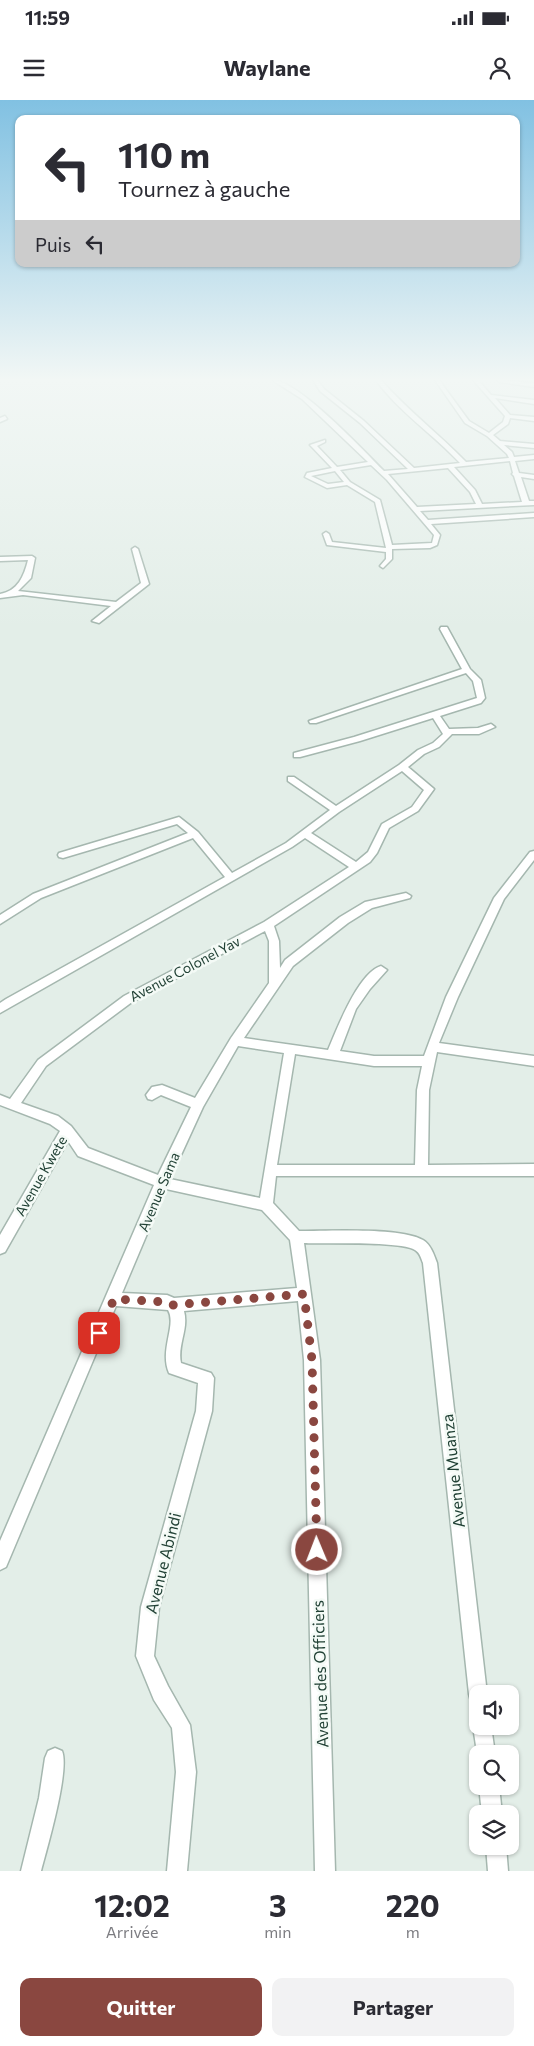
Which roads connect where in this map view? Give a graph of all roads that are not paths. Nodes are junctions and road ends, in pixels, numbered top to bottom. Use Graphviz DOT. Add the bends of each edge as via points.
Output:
graph roads {
  1 [pos="330,463"];
  2 [pos="372,463"];
  3 [pos="405,463"];
  4 [pos="463,463"];
  5 [pos="493,463"];
  6 [pos="512,463"];
  7 [pos="465,465"];
  8 [pos="450,467"];
  9 [pos="336,469"];
  10 [pos="413,470"];
  11 [pos="383,473"];
  12 [pos="515,474"];
  13 [pos="534,477"];
  14 [pos="348,483"];
  15 [pos="534,503"];
  16 [pos="526,504"];
  17 [pos="480,506"];
  18 [pos="416,509"];
  19 [pos="534,515"];
  20 [pos="426,522"];
  21 [pos="326,534"];
  22 [pos="135,549"];
  23 [pos="389,549"];
  24 [pos="0,559"];
  25 [pos="383,566"];
  26 [pos="12,594"];
  27 [pos="0,596"];
  28 [pos="118,605"];
  29 [pos="96,621"];
  30 [pos="444,628"];
  31 [pos="466,670"];
  32 [pos="435,715"];
  33 [pos="313,720"];
  34 [pos="491,727"];
  35 [pos="447,732"];
  36 [pos="297,755"];
  37 [pos="402,767"];
  38 [pos="291,779"];
  39 [pos="336,810"];
  40 [pos="195,834"];
  41 [pos="305,834"];
  42 [pos="534,854"];
  43 [pos="63,855"];
  44 [pos="356,867"];
  45 [pos="231,878"];
  46 [pos="406,896"];
  47 [pos="0,920"];
  48 [pos="268,925"];
  49 [pos="381,970"];
  50 [pos="274,982"];
  51 [pos="0,1009"];
  52 [pos="235,1041"];
  53 [pos="432,1047"];
  54 [pos="290,1050"];
  55 [pos="332,1056"];
  56 [pos="428,1061"];
  57 [pos="534,1061"];
  58 [pos="152,1095"];
  59 [pos="0,1100"];
  60 [pos="13,1104"];
  61 [pos="198,1106"];
  62 [pos="67,1130"];
  63 [pos="270,1170"];
  64 [pos="420,1170"];
  65 [pos="534,1170"];
  66 [pos="163,1183"];
  67 [pos="266,1205"];
  68 [pos="296,1238"];
  69 [pos="0,1248"];
  70 [pos="304,1294"];
  71 [pos="114,1299"];
  72 [pos="173,1305"];
  73 [pos="0,1561"];
  74 [pos="477,1685"];
  75 [pos="55,1758"];
  76 [pos="497,1855"];
  77 [pos="32,1871"];
  78 [pos="177,1871"];
  79 [pos="325,1871"];
  80 [pos="498,1871"];
  1 -- 9 [label="street"];
  2 -- 9 [label="street"];
  2 -- 11 [label="street"];
  3 -- 10 [label="street"];
  4 -- 7 [label="street"];
  5 -- 7 [label="street"];
  6 -- 12 [label="street"];
  7 -- 8 [label="street"];
  8 -- 10 [label="street"];
  8 -- 17 [label="street" via="473,491"];
  9 -- 14 [label="street"];
  9 -- 14 [label="street" via="307,476 326,486"];
  10 -- 11 [label="street"];
  11 -- 18 [label="street"];
  12 -- 13 [label="street"];
  12 -- 16 [label="street"];
  14 -- 23 [label="street" via="378,501"];
  15 -- 16 [label="street"];
  16 -- 17 [label="street"];
  17 -- 18 [label="street"];
  18 -- 20 [label="street"];
  19 -- 20 [label="street"];
  20 -- 23 [label="street" via="437,536 435,544"];
  21 -- 23 [label="street" via="328,544"];
  22 -- 28 [label="street" via="145,584"];
  23 -- 25 [label="street" via="389,559"];
  24 -- 26 [label="street" via="32,558 26,578"];
  26 -- 27 [label="street"];
  26 -- 28 [label="street" via="52,595"];
  28 -- 29 [label="street"];
  30 -- 31 [label="street"];
  31 -- 32 [label="street" via="477,680 480,699"];
  31 -- 33 [label="street"];
  32 -- 35 [label="street"];
  32 -- 36 [label="street"];
  34 -- 35 [label="street" via="479,731"];
  35 -- 37 [label="street" via="436,745"];
  37 -- 39 [label="street"];
  37 -- 44 [label="street, Avenue Colonel Yav" via="429,789 415,809 385,826 372,852"];
  38 -- 39 [label="street"];
  39 -- 41 [label="street"];
  40 -- 43 [label="street" via="179,820"];
  40 -- 45 [label="street"];
  40 -- 47 [label="street" via="37,896"];
  41 -- 44 [label="street"];
  41 -- 45 [label="street"];
  42 -- 53 [label="street" via="500,898 452,997"];
  44 -- 48 [label="street, Avenue Colonel Yav"];
  45 -- 51 [label="street"];
  46 -- 50 [label="street, Avenue Sama" via="369,905 344,920 289,963"];
  48 -- 50 [label="street" via="274,942"];
  48 -- 60 [label="street, Avenue Colonel Yav" via="128,999 42,1063"];
  49 -- 55 [label="street" via="351,1008"];
  50 -- 52 [label="street, Avenue Sama"];
  52 -- 54 [label="street"];
  52 -- 61 [label="street, Avenue Sama"];
  53 -- 56 [label="street"];
  53 -- 57 [label="street"];
  54 -- 55 [label="street"];
  54 -- 63 [label="street"];
  55 -- 56 [label="street" via="374,1061"];
  56 -- 64 [label="street"];
  58 -- 61 [label="street" via="156,1090 162,1090"];
  59 -- 60 [label="street"];
  60 -- 62 [label="street" via="54,1120"];
  61 -- 66 [label="street, Avenue Sama"];
  62 -- 66 [label="street" via="82,1152"];
  62 -- 69 [label="street, Avenue Kwete"];
  63 -- 64 [label="street"];
  63 -- 67 [label="street"];
  64 -- 65 [label="street"];
  66 -- 67 [label="street"];
  66 -- 71 [label="street, Avenue Sama"];
  67 -- 68 [label="street"];
  68 -- 70 [label="street, Avenue des Officiers"];
  68 -- 74 [label="street, Avenue Muanza" via="394,1240 416,1243 425,1249 430,1263"];
  70 -- 72 [label="street"];
  70 -- 79 [label="street, Avenue des Officiers" via="312,1360"];
  71 -- 72 [label="street"];
  71 -- 73 [label="street, Avenue Sama"];
  72 -- 78 [label="street, Avenue Abindi" via="178,1323 172,1356 174,1368 206,1378 204,1411 150,1607 145,1656 161,1693 181,1725 186,1772"];
  75 -- 77 [label="street"];
  76 -- 80 [label="street"];
}
